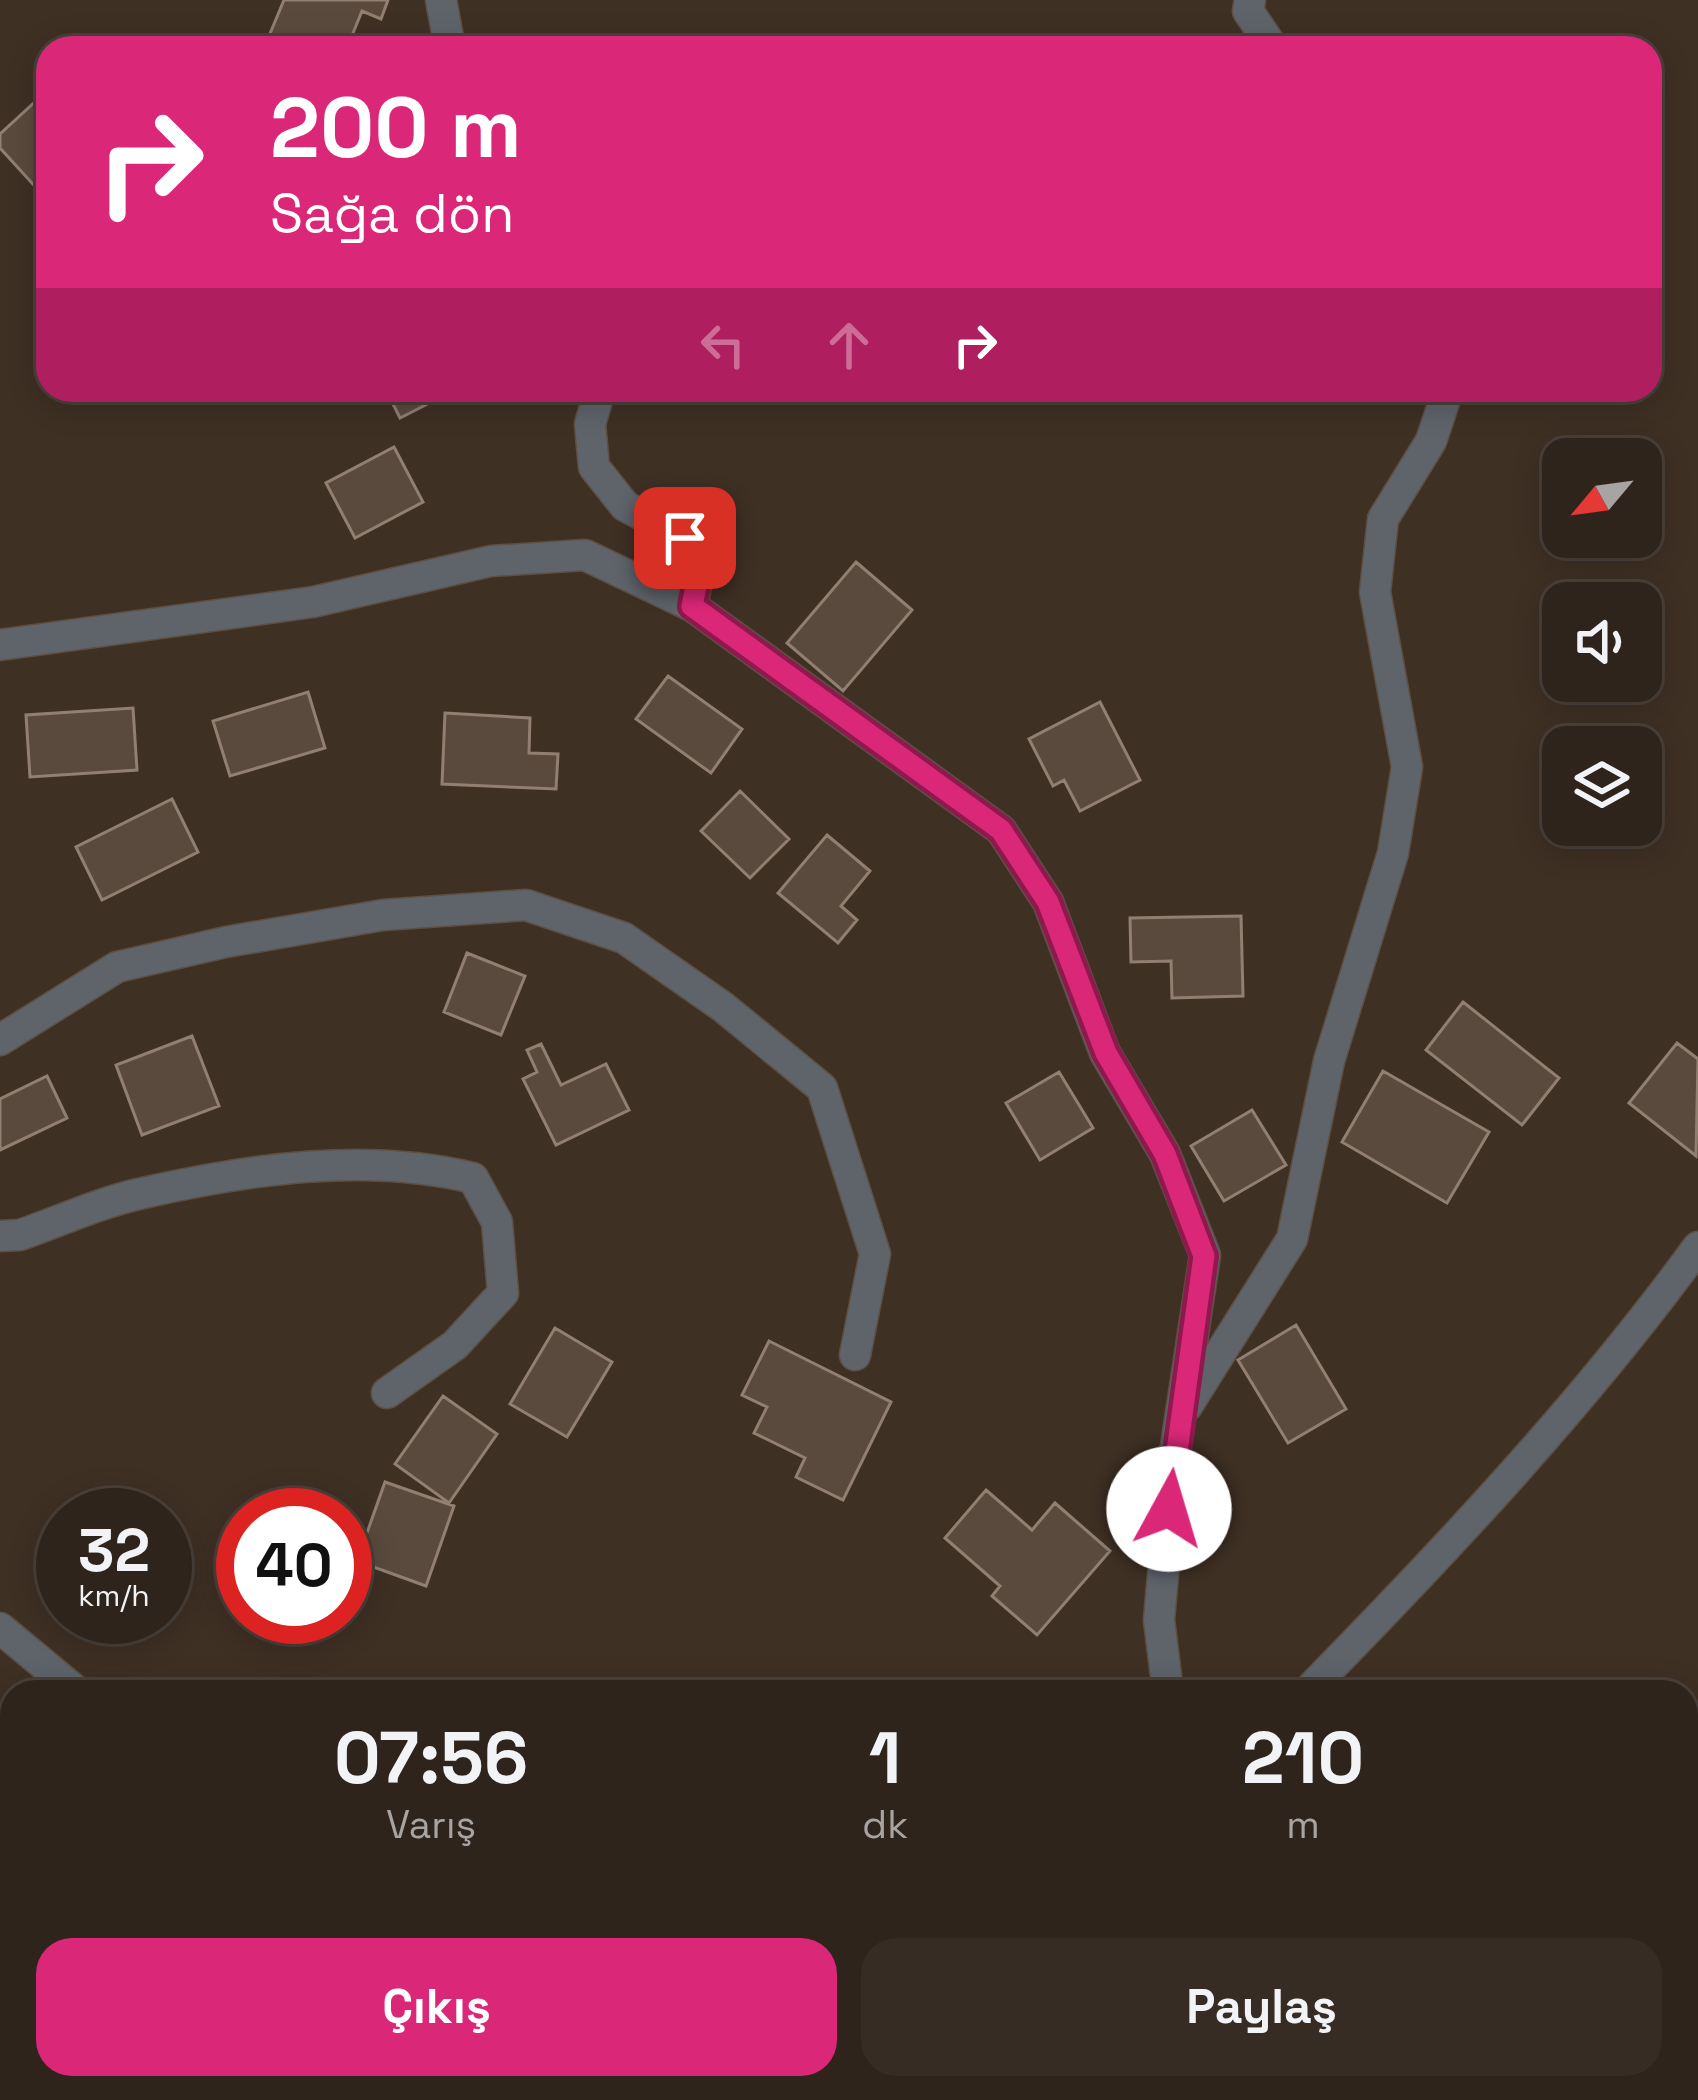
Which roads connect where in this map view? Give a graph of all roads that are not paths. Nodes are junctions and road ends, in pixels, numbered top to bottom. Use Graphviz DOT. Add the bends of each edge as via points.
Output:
graph roads {
  1 [pos="441,0"];
  2 [pos="1250,0"];
  3 [pos="448,36"];
  4 [pos="1265,36"];
  5 [pos="596,402"];
  6 [pos="1444,402"];
  7 [pos="692,606"];
  8 [pos="0,645"];
  9 [pos="0,1040"];
  10 [pos="0,1236"];
  11 [pos="1698,1247"];
  12 [pos="855,1355"];
  13 [pos="387,1393"];
  14 [pos="1180,1416"];
  15 [pos="0,1628"];
  16 [pos="63,1680"];
  17 [pos="1167,1680"];
  18 [pos="1318,1680"];
  1 -- 3 [label="street"];
  2 -- 4 [label="street" via="1248,11"];
  5 -- 7 [label="street" via="594,467 625,506 685,538 700,566"];
  6 -- 14 [label="street" via="1431,441 1383,519 1375,592 1407,767 1393,853 1329,1061 1292,1239"];
  7 -- 8 [label="street" via="585,554 491,561 313,602"];
  7 -- 14 [label="street" via="1001,830 1048,902 1106,1053 1165,1154 1204,1256"];
  9 -- 12 [label="street" via="117,967 383,915 526,905 624,938 822,1088 875,1253"];
  10 -- 13 [label="street" via="140,1193 304,1166 422,1166 473,1178 497,1222 503,1293 455,1345"];
  11 -- 18 [label="street" via="1592,1382"];
  14 -- 17 [label="street" via="1160,1620"];
  15 -- 16 [label="street"];
}
